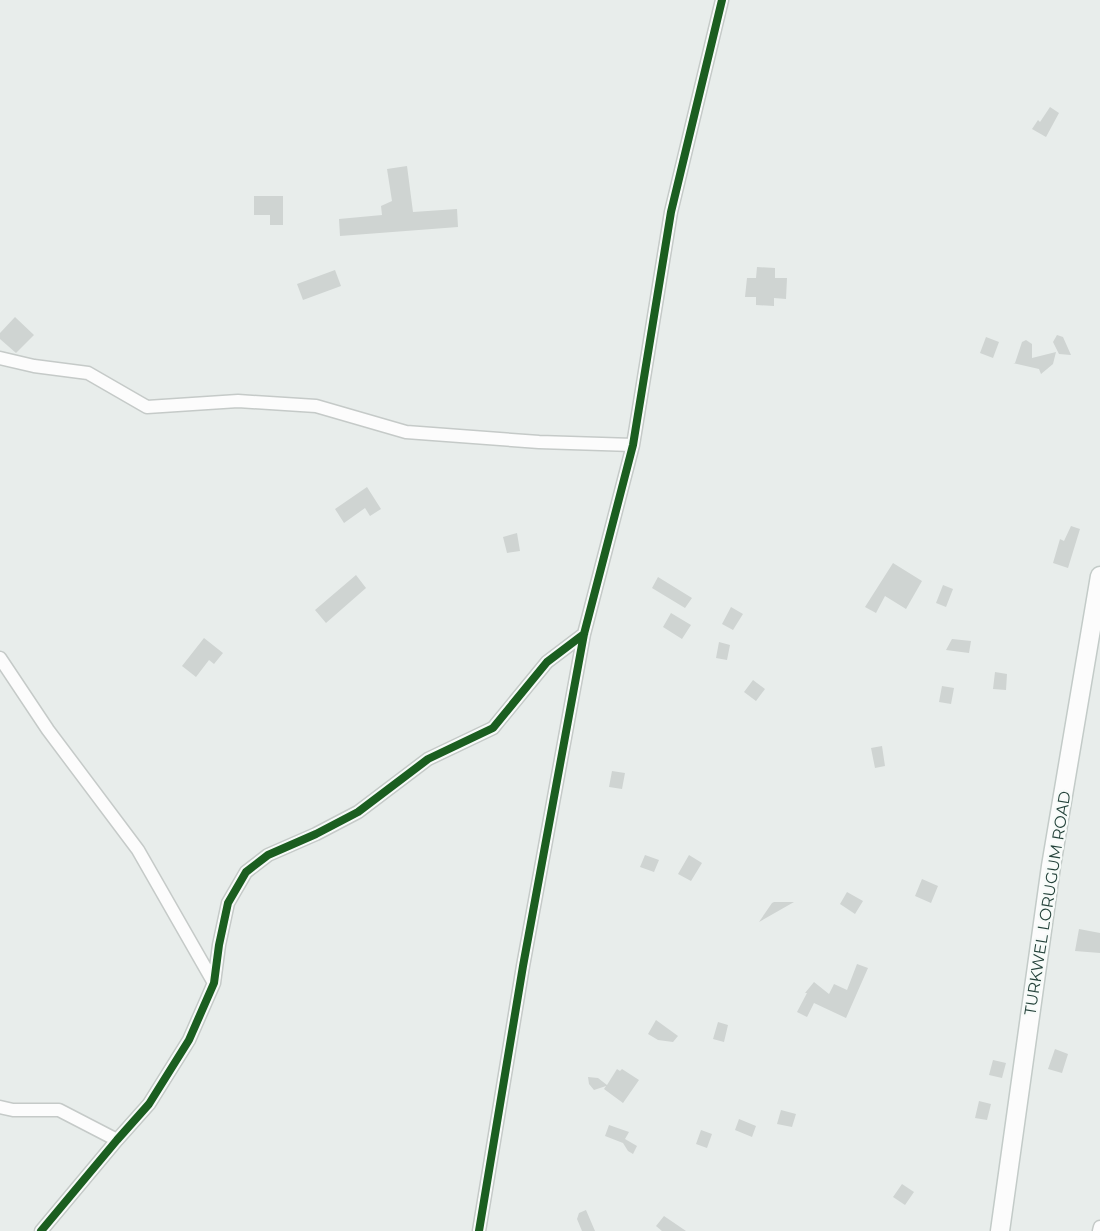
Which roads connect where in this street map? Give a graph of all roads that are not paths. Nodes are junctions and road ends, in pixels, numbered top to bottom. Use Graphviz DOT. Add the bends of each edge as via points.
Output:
graph roads {
  1 [pos="722,0"];
  2 [pos="0,357"];
  3 [pos="633,445"];
  4 [pos="1100,576"];
  5 [pos="584,634"];
  6 [pos="0,658"];
  7 [pos="214,983"];
  8 [pos="0,1107"];
  9 [pos="117,1140"];
  10 [pos="41,1231"];
  11 [pos="479,1231"];
  12 [pos="1000,1231"];
  1 -- 3 [label="street" via="671,212"];
  2 -- 3 [label="street" via="88,373 147,407 238,400 305,405 406,432"];
  3 -- 5 [label="street"];
  4 -- 12 [label="main road, TURKWEL LORUGUM ROAD" via="1051,866"];
  5 -- 7 [label="street" via="547,662 492,728 428,759 357,812 268,855 246,872 228,903"];
  5 -- 11 [label="street"];
  6 -- 7 [label="street" via="48,730 138,850"];
  7 -- 9 [label="street" via="178,1059 149,1104"];
  8 -- 9 [label="street" via="59,1110"];
  9 -- 10 [label="street"];
}
